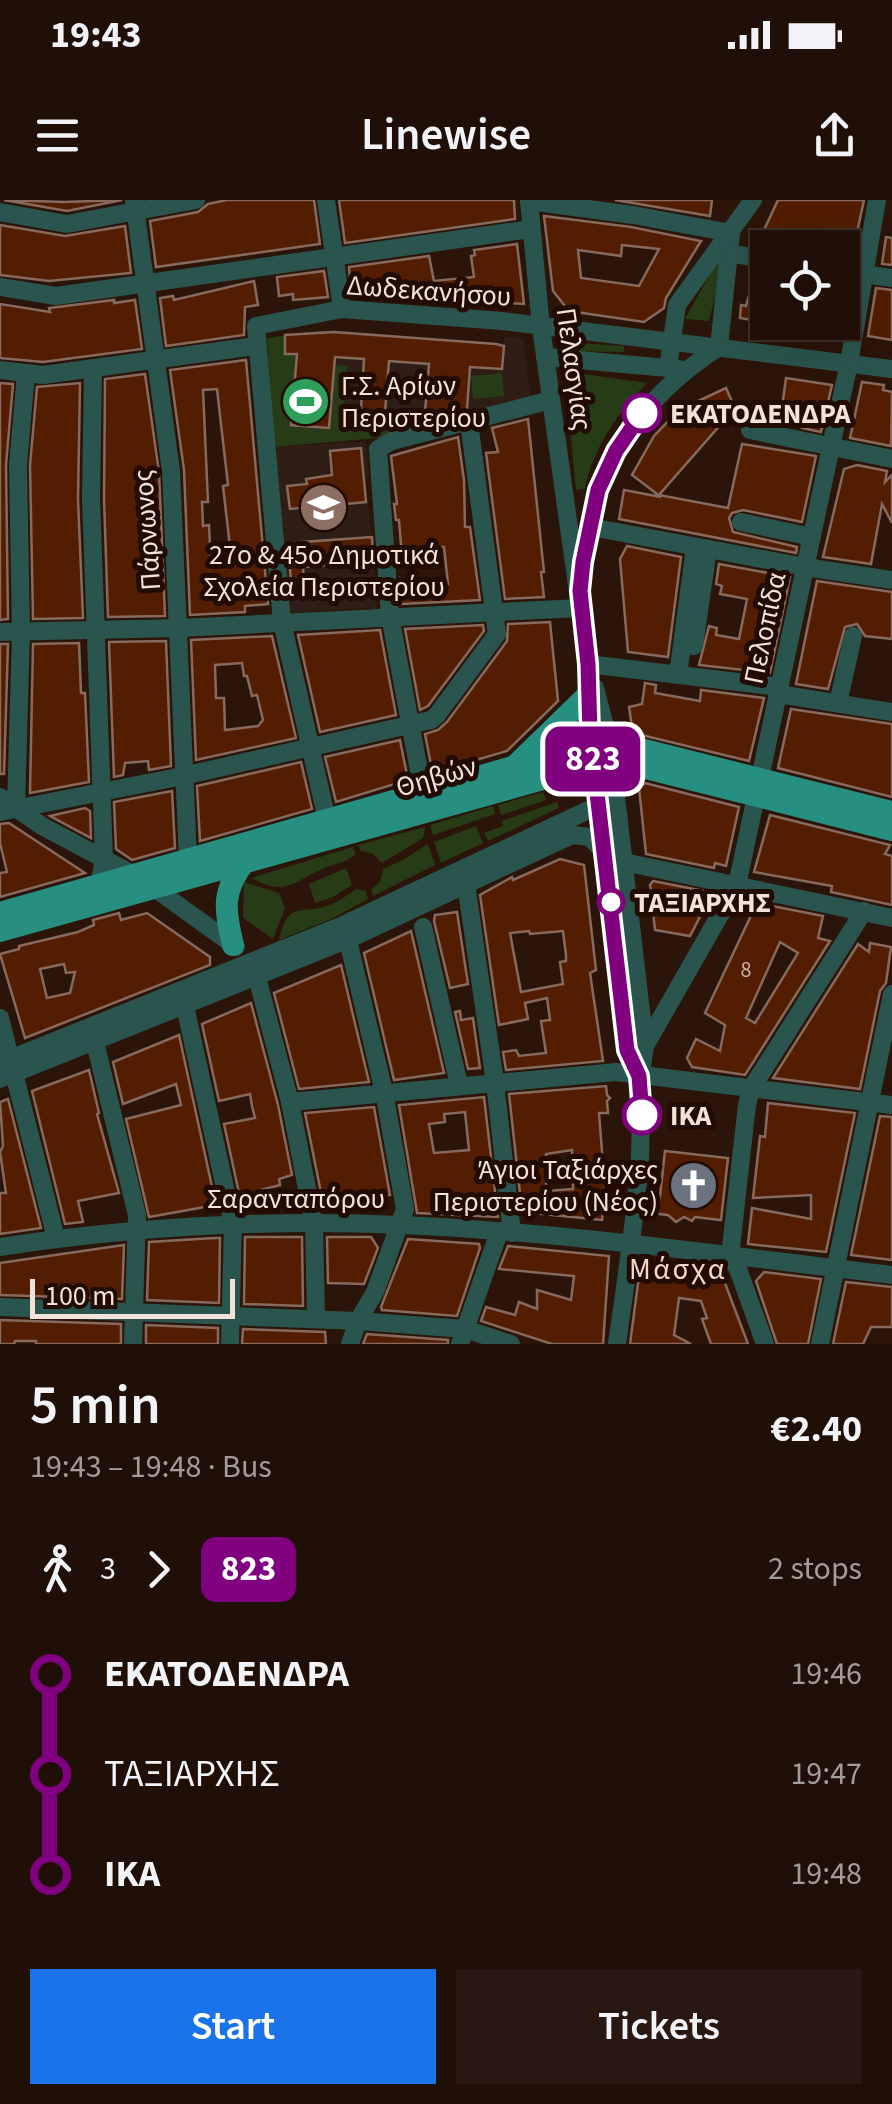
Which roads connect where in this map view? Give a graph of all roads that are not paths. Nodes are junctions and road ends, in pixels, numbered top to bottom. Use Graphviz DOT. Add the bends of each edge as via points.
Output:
graph roads {
  1 [pos="196,200"];
  2 [pos="326,200"];
  3 [pos="753,200"];
  4 [pos="877,200"];
  5 [pos="528,201"];
  6 [pos="134,206"];
  7 [pos="634,207"];
  8 [pos="0,212"];
  9 [pos="531,229"];
  10 [pos="731,233"];
  11 [pos="729,254"];
  12 [pos="334,256"];
  13 [pos="750,257"];
  14 [pos="860,273"];
  15 [pos="865,274"];
  16 [pos="892,278"];
  17 [pos="145,283"];
  18 [pos="0,288"];
  19 [pos="342,309"];
  20 [pos="540,327"];
  21 [pos="672,342"];
  22 [pos="256,346"];
  23 [pos="719,347"];
  24 [pos="156,357"];
  25 [pos="545,357"];
  26 [pos="849,363"];
  27 [pos="93,368"];
  28 [pos="892,368"];
  29 [pos="677,369"];
  30 [pos="0,370"];
  31 [pos="26,374"];
  32 [pos="551,400"];
  33 [pos="470,422"];
  34 [pos="750,430"];
  35 [pos="830,448"];
  36 [pos="892,459"];
  37 [pos="741,522"];
  38 [pos="590,527"];
  39 [pos="812,537"];
  40 [pos="702,548"];
  41 [pos="804,568"];
  42 [pos="892,580"];
  43 [pos="580,608"];
  44 [pos="496,614"];
  45 [pos="390,616"];
  46 [pos="282,622"];
  47 [pos="179,628"];
  48 [pos="97,630"];
  49 [pos="0,632"];
  50 [pos="21,632"];
  51 [pos="853,636"];
  52 [pos="588,664"];
  53 [pos="684,676"];
  54 [pos="779,690"];
  55 [pos="588,694"];
  56 [pos="838,703"];
  57 [pos="892,712"];
  58 [pos="408,725"];
  59 [pos="311,747"];
  60 [pos="602,755"];
  61 [pos="514,767"];
  62 [pos="183,776"];
  63 [pos="758,789"];
  64 [pos="102,791"];
  65 [pos="423,792"];
  66 [pos="0,796"];
  67 [pos="599,805"];
  68 [pos="8,810"];
  69 [pos="891,814"];
  70 [pos="327,820"];
  71 [pos="605,853"];
  72 [pos="188,859"];
  73 [pos="104,860"];
  74 [pos="245,862"];
  75 [pos="624,862"];
  76 [pos="464,877"];
  77 [pos="144,881"];
  78 [pos="99,884"];
  79 [pos="737,885"];
  80 [pos="864,912"];
  81 [pos="0,913"];
  82 [pos="892,918"];
  83 [pos="424,926"];
  84 [pos="0,931"];
  85 [pos="346,932"];
  86 [pos="233,944"];
  87 [pos="256,970"];
  88 [pos="892,994"];
  89 [pos="183,998"];
  90 [pos="0,1018"];
  91 [pos="94,1034"];
  92 [pos="645,1046"];
  93 [pos="6,1068"];
  94 [pos="639,1076"];
  95 [pos="494,1082"];
  96 [pos="459,1085"];
  97 [pos="751,1089"];
  98 [pos="384,1092"];
  99 [pos="290,1102"];
  100 [pos="870,1102"];
  101 [pos="892,1105"];
  102 [pos="234,1224"];
  103 [pos="314,1224"];
  104 [pos="400,1224"];
  105 [pos="136,1232"];
  106 [pos="506,1233"];
  107 [pos="56,1238"];
  108 [pos="630,1244"];
  109 [pos="0,1247"];
  110 [pos="730,1256"];
  111 [pos="836,1269"];
  112 [pos="892,1275"];
  113 [pos="0,1307"];
  114 [pos="134,1314"];
  115 [pos="232,1318"];
  116 [pos="316,1318"];
  117 [pos="358,1321"];
  118 [pos="463,1337"];
  119 [pos="133,1344"];
  120 [pos="230,1344"];
  121 [pos="350,1344"];
  122 [pos="511,1344"];
  123 [pos="617,1344"];
  124 [pos="765,1344"];
  125 [pos="820,1344"];
  1 -- 6 [label="street"];
  2 -- 12 [label="street"];
  3 -- 10 [label="street"];
  4 -- 15 [label="street, Πελοπίδα"];
  5 -- 7 [label="street"];
  5 -- 9 [label="street, Πελασγίας"];
  6 -- 8 [label="street" via="58,224"];
  6 -- 17 [label="street, Πάρνωνος"];
  7 -- 10 [label="street"];
  9 -- 12 [label="street"];
  9 -- 20 [label="street, Πελασγίας"];
  10 -- 11 [label="street"];
  10 -- 21 [label="street" via="677,305"];
  11 -- 13 [label="street"];
  11 -- 23 [label="street"];
  12 -- 17 [label="street"];
  12 -- 19 [label="street"];
  14 -- 15 [label="street"];
  15 -- 16 [label="street"];
  15 -- 26 [label="street, Πελοπίδα"];
  17 -- 18 [label="street" via="56,296"];
  17 -- 24 [label="street, Πάρνωνος"];
  19 -- 20 [label="street, Δωδεκανήσου"];
  19 -- 22 [label="street, Δωδεκανήσου" via="256,326"];
  20 -- 21 [label="street, Δωδεκανήσου"];
  20 -- 25 [label="street, Πελασγίας"];
  21 -- 23 [label="street, Δωδεκανήσου"];
  21 -- 29 [label="street"];
  22 -- 24 [label="street"];
  22 -- 46 [label="street"];
  23 -- 26 [label="street, Δωδεκανήσου"];
  23 -- 29 [label="street"];
  24 -- 27 [label="street"];
  24 -- 47 [label="street, Πάρνωνος" via="171,471"];
  25 -- 29 [label="street"];
  25 -- 32 [label="street, Πελασγίας"];
  26 -- 28 [label="street, Δωδεκανήσου"];
  26 -- 35 [label="street, Πελοπίδα"];
  27 -- 31 [label="street"];
  27 -- 48 [label="street"];
  29 -- 38 [label="street" via="616,451"];
  30 -- 31 [label="street"];
  31 -- 50 [label="street" via="18,465"];
  32 -- 33 [label="street"];
  32 -- 43 [label="street, Πελασγίας"];
  33 -- 44 [label="street"];
  33 -- 45 [label="street" via="378,449"];
  34 -- 35 [label="street"];
  35 -- 36 [label="street"];
  35 -- 39 [label="street, Πελοπίδα"];
  37 -- 39 [label="street"];
  38 -- 40 [label="street"];
  38 -- 43 [label="street"];
  39 -- 41 [label="street, Πελοπίδα"];
  40 -- 41 [label="street"];
  40 -- 53 [label="street"];
  41 -- 42 [label="street"];
  41 -- 54 [label="street, Πελοπίδα"];
  43 -- 44 [label="street"];
  43 -- 52 [label="street, Πελασγίας"];
  44 -- 45 [label="street"];
  44 -- 58 [label="street" via="494,642 437,715"];
  45 -- 46 [label="street"];
  45 -- 58 [label="street"];
  46 -- 47 [label="street"];
  46 -- 59 [label="street"];
  47 -- 48 [label="street"];
  47 -- 62 [label="street, Πάρνωνος"];
  48 -- 50 [label="street"];
  48 -- 64 [label="street"];
  49 -- 50 [label="street"];
  50 -- 68 [label="street"];
  51 -- 56 [label="street"];
  52 -- 53 [label="street"];
  52 -- 55 [label="street, Πελασγίας"];
  52 -- 60 [label="street, Πελασγίας"];
  53 -- 54 [label="street"];
  54 -- 56 [label="street"];
  54 -- 63 [label="street, Πελοπίδα"];
  55 -- 60 [label="street, Πελασγίας"];
  55 -- 61 [label="main road"];
  56 -- 57 [label="street"];
  58 -- 59 [label="street"];
  58 -- 65 [label="street"];
  59 -- 62 [label="street"];
  59 -- 70 [label="street"];
  60 -- 61 [label="main road, Θηβών"];
  60 -- 63 [label="main road, Θηβών"];
  60 -- 67 [label="street, Πελασγίας"];
  60 -- 74 [label="main road, Θηβών"];
  60 -- 75 [label="street, Πελασγίας"];
  61 -- 65 [label="main road, Θηβών"];
  62 -- 64 [label="street"];
  62 -- 72 [label="street, Πάρνωνος"];
  63 -- 69 [label="main road, Θηβών"];
  63 -- 79 [label="street, Πελοπίδα"];
  64 -- 68 [label="street"];
  64 -- 73 [label="street"];
  65 -- 70 [label="main road, Θηβών"];
  66 -- 68 [label="street"];
  67 -- 71 [label="street, Πελασγίας"];
  67 -- 76 [label="street"];
  68 -- 73 [label="street"];
  70 -- 72 [label="main road, Θηβών"];
  71 -- 76 [label="street" via="590,837 572,835"];
  71 -- 94 [label="street, Πελασγίας" via="627,1050"];
  72 -- 77 [label="main road, Θηβών"];
  73 -- 77 [label="street"];
  73 -- 78 [label="street"];
  74 -- 77 [label="main road, Θηβών"];
  74 -- 86 [label="main road" via="227,895"];
  75 -- 79 [label="street"];
  75 -- 92 [label="street, Πελασγίας"];
  76 -- 85 [label="street"];
  76 -- 95 [label="street"];
  77 -- 78 [label="main road, Θηβών"];
  77 -- 84 [label="main road, Θηβών"];
  77 -- 86 [label="street"];
  78 -- 81 [label="main road, Θηβών"];
  79 -- 80 [label="street"];
  79 -- 92 [label="street, Πελοπίδα"];
  80 -- 82 [label="street"];
  80 -- 97 [label="street"];
  83 -- 96 [label="street"];
  85 -- 87 [label="street"];
  85 -- 98 [label="street"];
  86 -- 87 [label="street"];
  87 -- 89 [label="street"];
  87 -- 99 [label="street"];
  88 -- 100 [label="street"];
  89 -- 91 [label="street"];
  89 -- 102 [label="street"];
  90 -- 93 [label="street"];
  91 -- 93 [label="street"];
  91 -- 105 [label="street" via="124,1148"];
  92 -- 94 [label="street, Πελασγίας"];
  93 -- 107 [label="street"];
  94 -- 95 [label="street"];
  94 -- 97 [label="street"];
  94 -- 108 [label="street" via="642,1121"];
  95 -- 96 [label="street"];
  95 -- 106 [label="street"];
  96 -- 98 [label="street"];
  97 -- 100 [label="street"];
  97 -- 110 [label="street"];
  98 -- 99 [label="street"];
  98 -- 104 [label="street" via="405,1209"];
  99 -- 103 [label="street"];
  100 -- 101 [label="street"];
  100 -- 111 [label="street"];
  102 -- 103 [label="street, Σαρανταπόρου"];
  102 -- 105 [label="street, Σαρανταπόρου"];
  102 -- 115 [label="street"];
  103 -- 104 [label="street, Σαρανταπόρου"];
  103 -- 116 [label="street"];
  104 -- 106 [label="street, Σαρανταπόρου"];
  104 -- 117 [label="street"];
  105 -- 107 [label="street, Σαρανταπόρου"];
  105 -- 114 [label="street"];
  106 -- 108 [label="street, Σαρανταπόρου"];
  106 -- 118 [label="street"];
  107 -- 109 [label="street, Σαρανταπόρου"];
  108 -- 110 [label="street, Σαρανταπόρου"];
  108 -- 123 [label="street"];
  110 -- 111 [label="street, Σαρανταπόρου"];
  110 -- 124 [label="street"];
  111 -- 112 [label="street, Σαρανταπόρου"];
  111 -- 125 [label="street"];
  113 -- 114 [label="street"];
  114 -- 115 [label="street"];
  114 -- 119 [label="street"];
  115 -- 116 [label="street"];
  115 -- 120 [label="street"];
  116 -- 117 [label="street"];
  117 -- 118 [label="street"];
  117 -- 121 [label="street"];
  118 -- 122 [label="street"];
}
